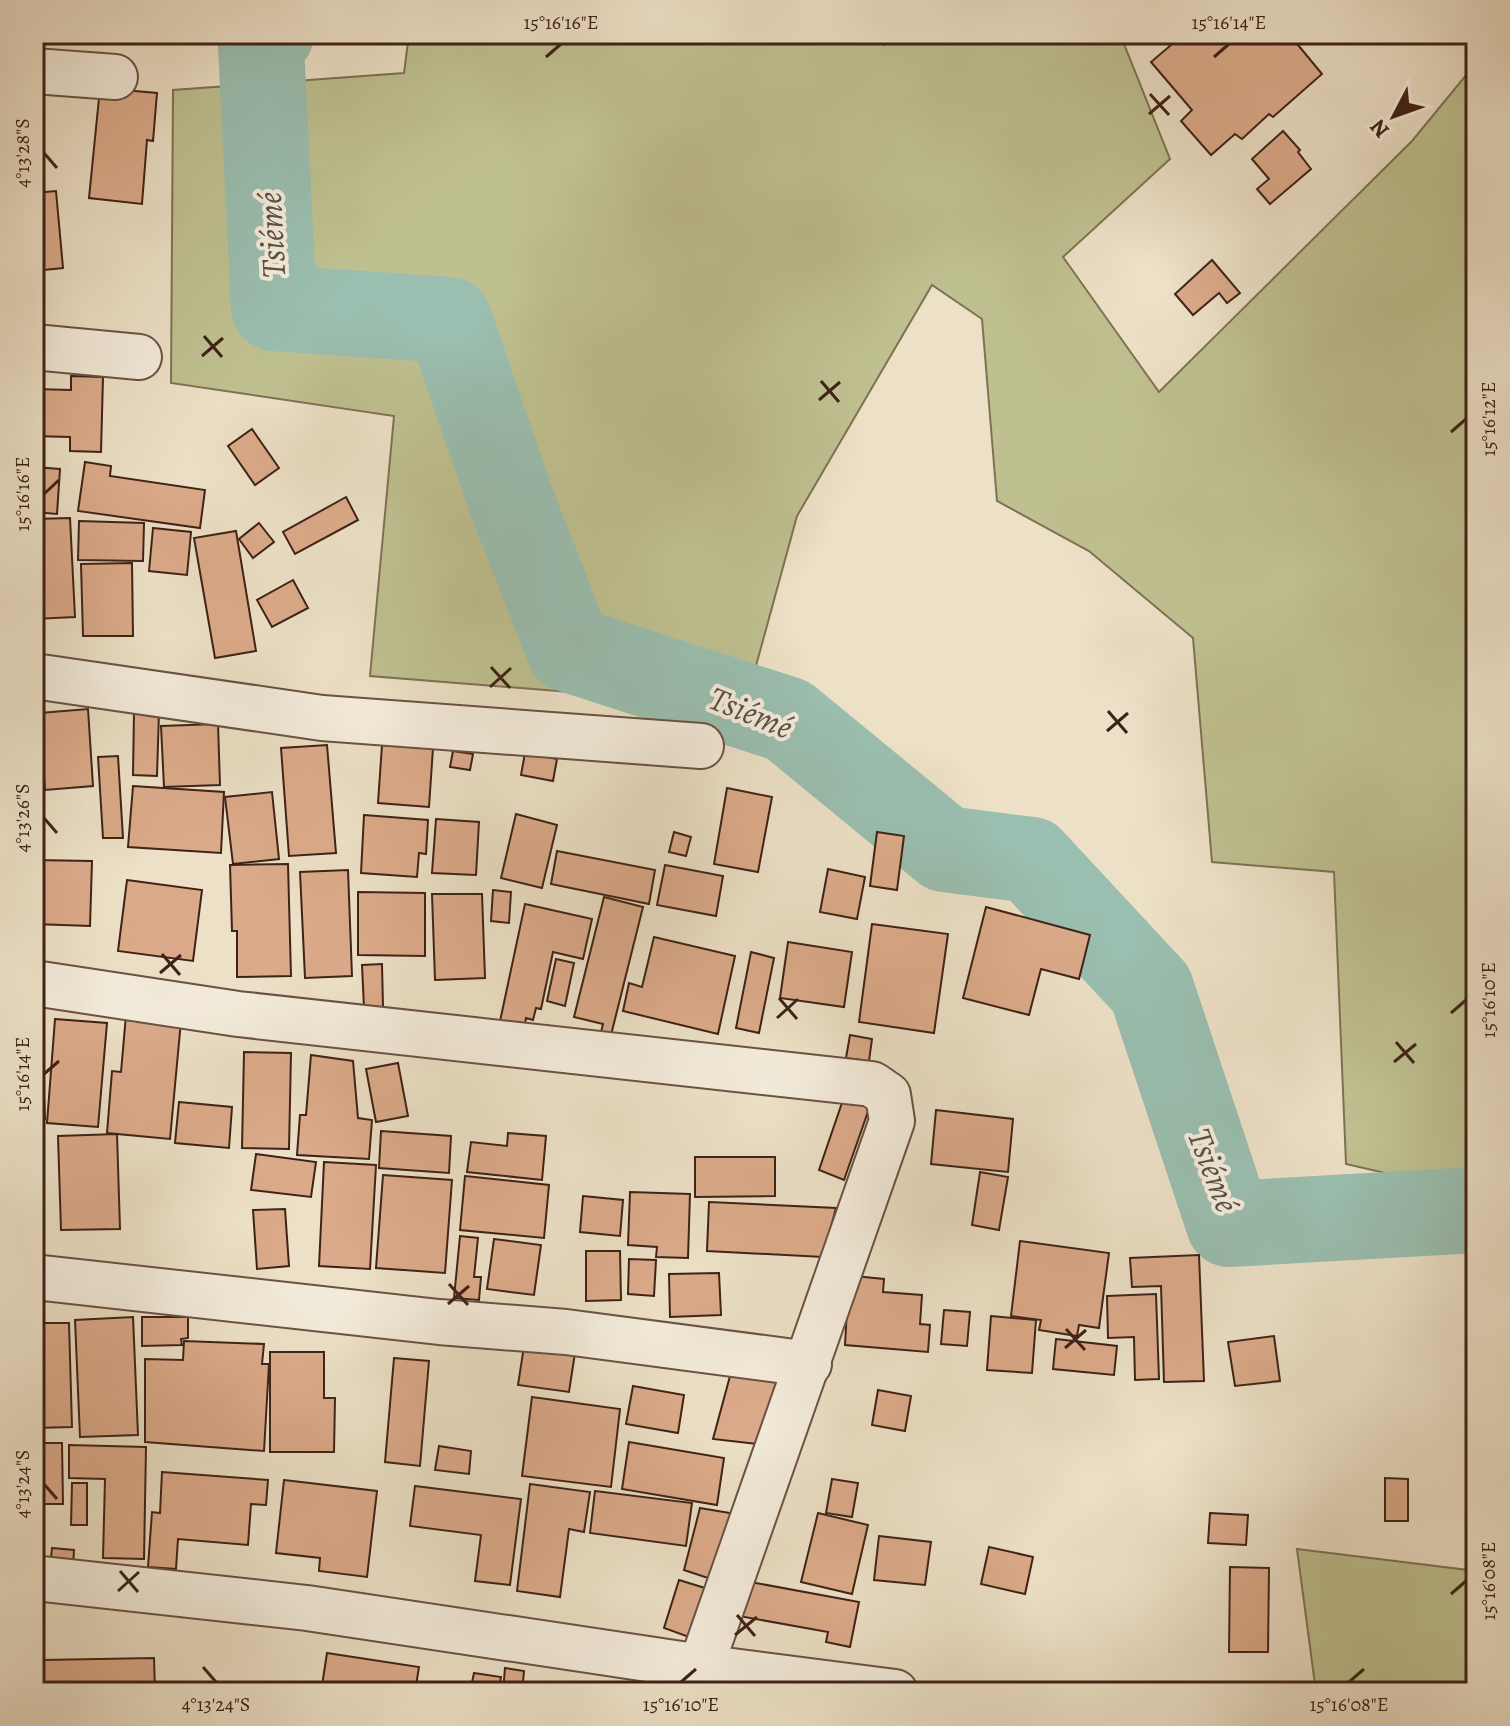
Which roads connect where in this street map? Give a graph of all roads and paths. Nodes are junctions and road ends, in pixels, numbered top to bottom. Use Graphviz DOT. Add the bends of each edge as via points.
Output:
graph roads {
  1 [pos="34,71"];
  2 [pos="115,77"];
  3 [pos="34,347"];
  4 [pos="139,357"];
  5 [pos="34,676"];
  6 [pos="701,746"];
  7 [pos="34,983"];
  8 [pos="34,1277"];
  9 [pos="809,1364"];
  10 [pos="34,1578"];
  11 [pos="697,1680"];
  12 [pos="895,1692"];
  1 -- 2 [label="street"];
  3 -- 4 [label="street"];
  5 -- 6 [label="street" via="322,718"];
  7 -- 9 [label="street" via="238,1014 872,1084 888,1095 892,1121"];
  8 -- 9 [label="street" via="566,1332"];
  9 -- 11 [label="street"];
  10 -- 11 [label="street" via="307,1608"];
  11 -- 12 [label="street"];
}
